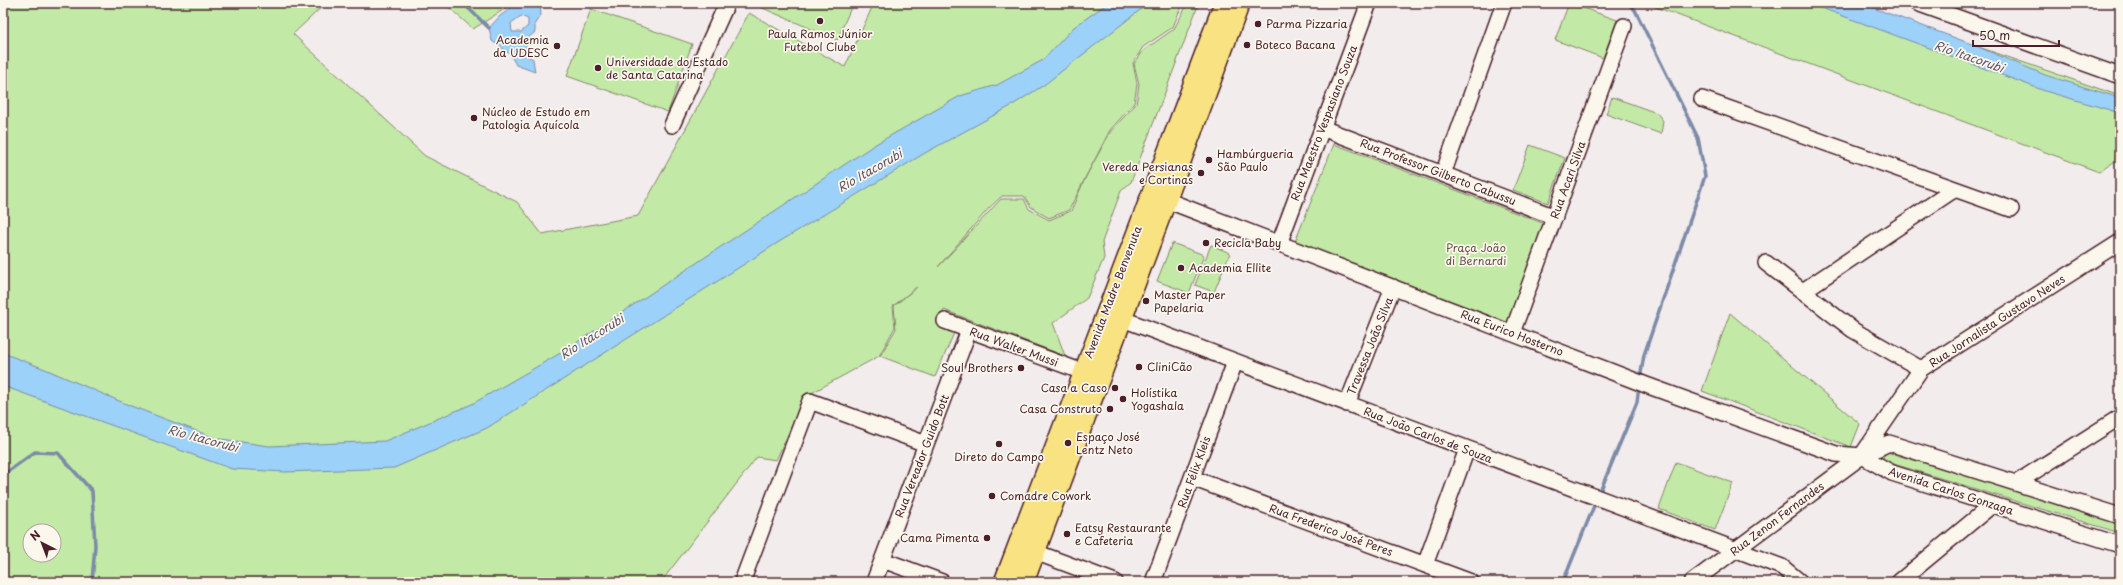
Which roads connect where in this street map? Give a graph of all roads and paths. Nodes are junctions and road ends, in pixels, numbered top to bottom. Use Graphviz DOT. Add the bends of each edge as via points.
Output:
graph roads {
  1 [pos="727,3"];
  2 [pos="1224,3"];
  3 [pos="1240,3"];
  4 [pos="1369,3"];
  5 [pos="1504,3"];
  6 [pos="1917,3"];
  7 [pos="1624,26"];
  8 [pos="2120,76"];
  9 [pos="1702,98"];
  10 [pos="672,125"];
  11 [pos="1322,128"];
  12 [pos="1443,174"];
  13 [pos="1954,189"];
  14 [pos="1158,196"];
  15 [pos="2011,210"];
  16 [pos="1555,217"];
  17 [pos="2120,242"];
  18 [pos="1279,244"];
  19 [pos="1766,263"];
  20 [pos="1393,287"];
  21 [pos="1803,291"];
  22 [pos="1113,316"];
  23 [pos="945,321"];
  24 [pos="969,330"];
  25 [pos="1512,333"];
  26 [pos="1235,362"];
  27 [pos="1922,369"];
  28 [pos="1083,372"];
  29 [pos="1347,404"];
  30 [pos="2120,417"];
  31 [pos="926,444"];
  32 [pos="1467,449"];
  33 [pos="1862,456"];
  34 [pos="1192,478"];
  35 [pos="2016,483"];
  36 [pos="1992,505"];
  37 [pos="2120,516"];
  38 [pos="2120,545"];
  39 [pos="1735,550"];
  40 [pos="1035,552"];
  41 [pos="883,560"];
  42 [pos="1425,565"];
  43 [pos="742,582"];
  44 [pos="874,582"];
  45 [pos="942,582"];
  46 [pos="1004,582"];
  47 [pos="1024,582"];
  48 [pos="1115,582"];
  49 [pos="1153,582"];
  50 [pos="1471,582"];
  51 [pos="1692,582"];
  52 [pos="1800,582"];
  53 [pos="1899,582"];
  1 -- 10 [label="street"];
  2 -- 14 [label="main road, Avenida Madre Benvenuta"];
  3 -- 14 [label="main road, Avenida Madre Benvenuta"];
  4 -- 11 [label="street, Rua Maestro Vespasiano Souza"];
  5 -- 12 [label="street"];
  6 -- 8 [label="street"];
  7 -- 16 [label="street, Rua Acari Silva"];
  9 -- 13 [label="street"];
  11 -- 12 [label="street, Rua Professor Gilberto Cabussu"];
  11 -- 18 [label="street, Rua Maestro Vespasiano Souza"];
  12 -- 16 [label="street, Rua Professor Gilberto Cabussu"];
  13 -- 15 [label="street"];
  13 -- 21 [label="street"];
  14 -- 18 [label="street, Rua Eurico Hosterno"];
  14 -- 22 [label="main road, Avenida Madre Benvenuta"];
  16 -- 25 [label="street, Rua Acari Silva"];
  17 -- 27 [label="street, Rua Jornalista Gustavo Neves"];
  18 -- 20 [label="street, Rua Eurico Hosterno"];
  19 -- 21 [label="street"];
  20 -- 25 [label="street, Rua Eurico Hosterno"];
  20 -- 29 [label="street, Travessa João Silva"];
  21 -- 27 [label="street" via="1853,330"];
  22 -- 26 [label="street, Rua João Carlos de Souza"];
  22 -- 28 [label="main road, Avenida Madre Benvenuta"];
  22 -- 40 [label="main road, Avenida Madre Benvenuta"];
  23 -- 24 [label="street, Rua Walter Mussi"];
  24 -- 28 [label="street, Rua Walter Mussi"];
  24 -- 31 [label="street, Rua Vereador Guido Bott"];
  25 -- 33 [label="street, Rua Eurico Hosterno" via="1836,454"];
  26 -- 29 [label="street, Rua João Carlos de Souza"];
  26 -- 34 [label="street, Rua Félix Kleis"];
  27 -- 33 [label="street, Rua Jornalista Gustavo Neves"];
  28 -- 46 [label="main road, Avenida Madre Benvenuta"];
  29 -- 32 [label="street, Rua João Carlos de Souza"];
  30 -- 35 [label="street"];
  31 -- 41 [label="street, Rua Vereador Guido Bott"];
  31 -- 43 [label="street" via="810,401"];
  32 -- 39 [label="street, Rua João Carlos de Souza"];
  32 -- 42 [label="street"];
  33 -- 35 [label="street" via="1889,443"];
  33 -- 36 [label="street, Avenida Carlos Gonzaga" via="1892,473"];
  33 -- 39 [label="street, Rua Zenon Fernandes"];
  34 -- 42 [label="street, Rua Frederico José Peres"];
  34 -- 49 [label="street, Rua Félix Kleis"];
  35 -- 37 [label="street"];
  36 -- 38 [label="street, Avenida Carlos Gonzaga"];
  36 -- 53 [label="street"];
  39 -- 51 [label="street, Rua Zenon Fernandes"];
  39 -- 52 [label="street, Rua João Carlos de Souza" via="1782,568"];
  40 -- 47 [label="main road, Avenida Madre Benvenuta"];
  40 -- 48 [label="street"];
  41 -- 44 [label="street, Rua Vereador Guido Bott"];
  41 -- 45 [label="street"];
  42 -- 50 [label="street, Rua Frederico José Peres"];
}
